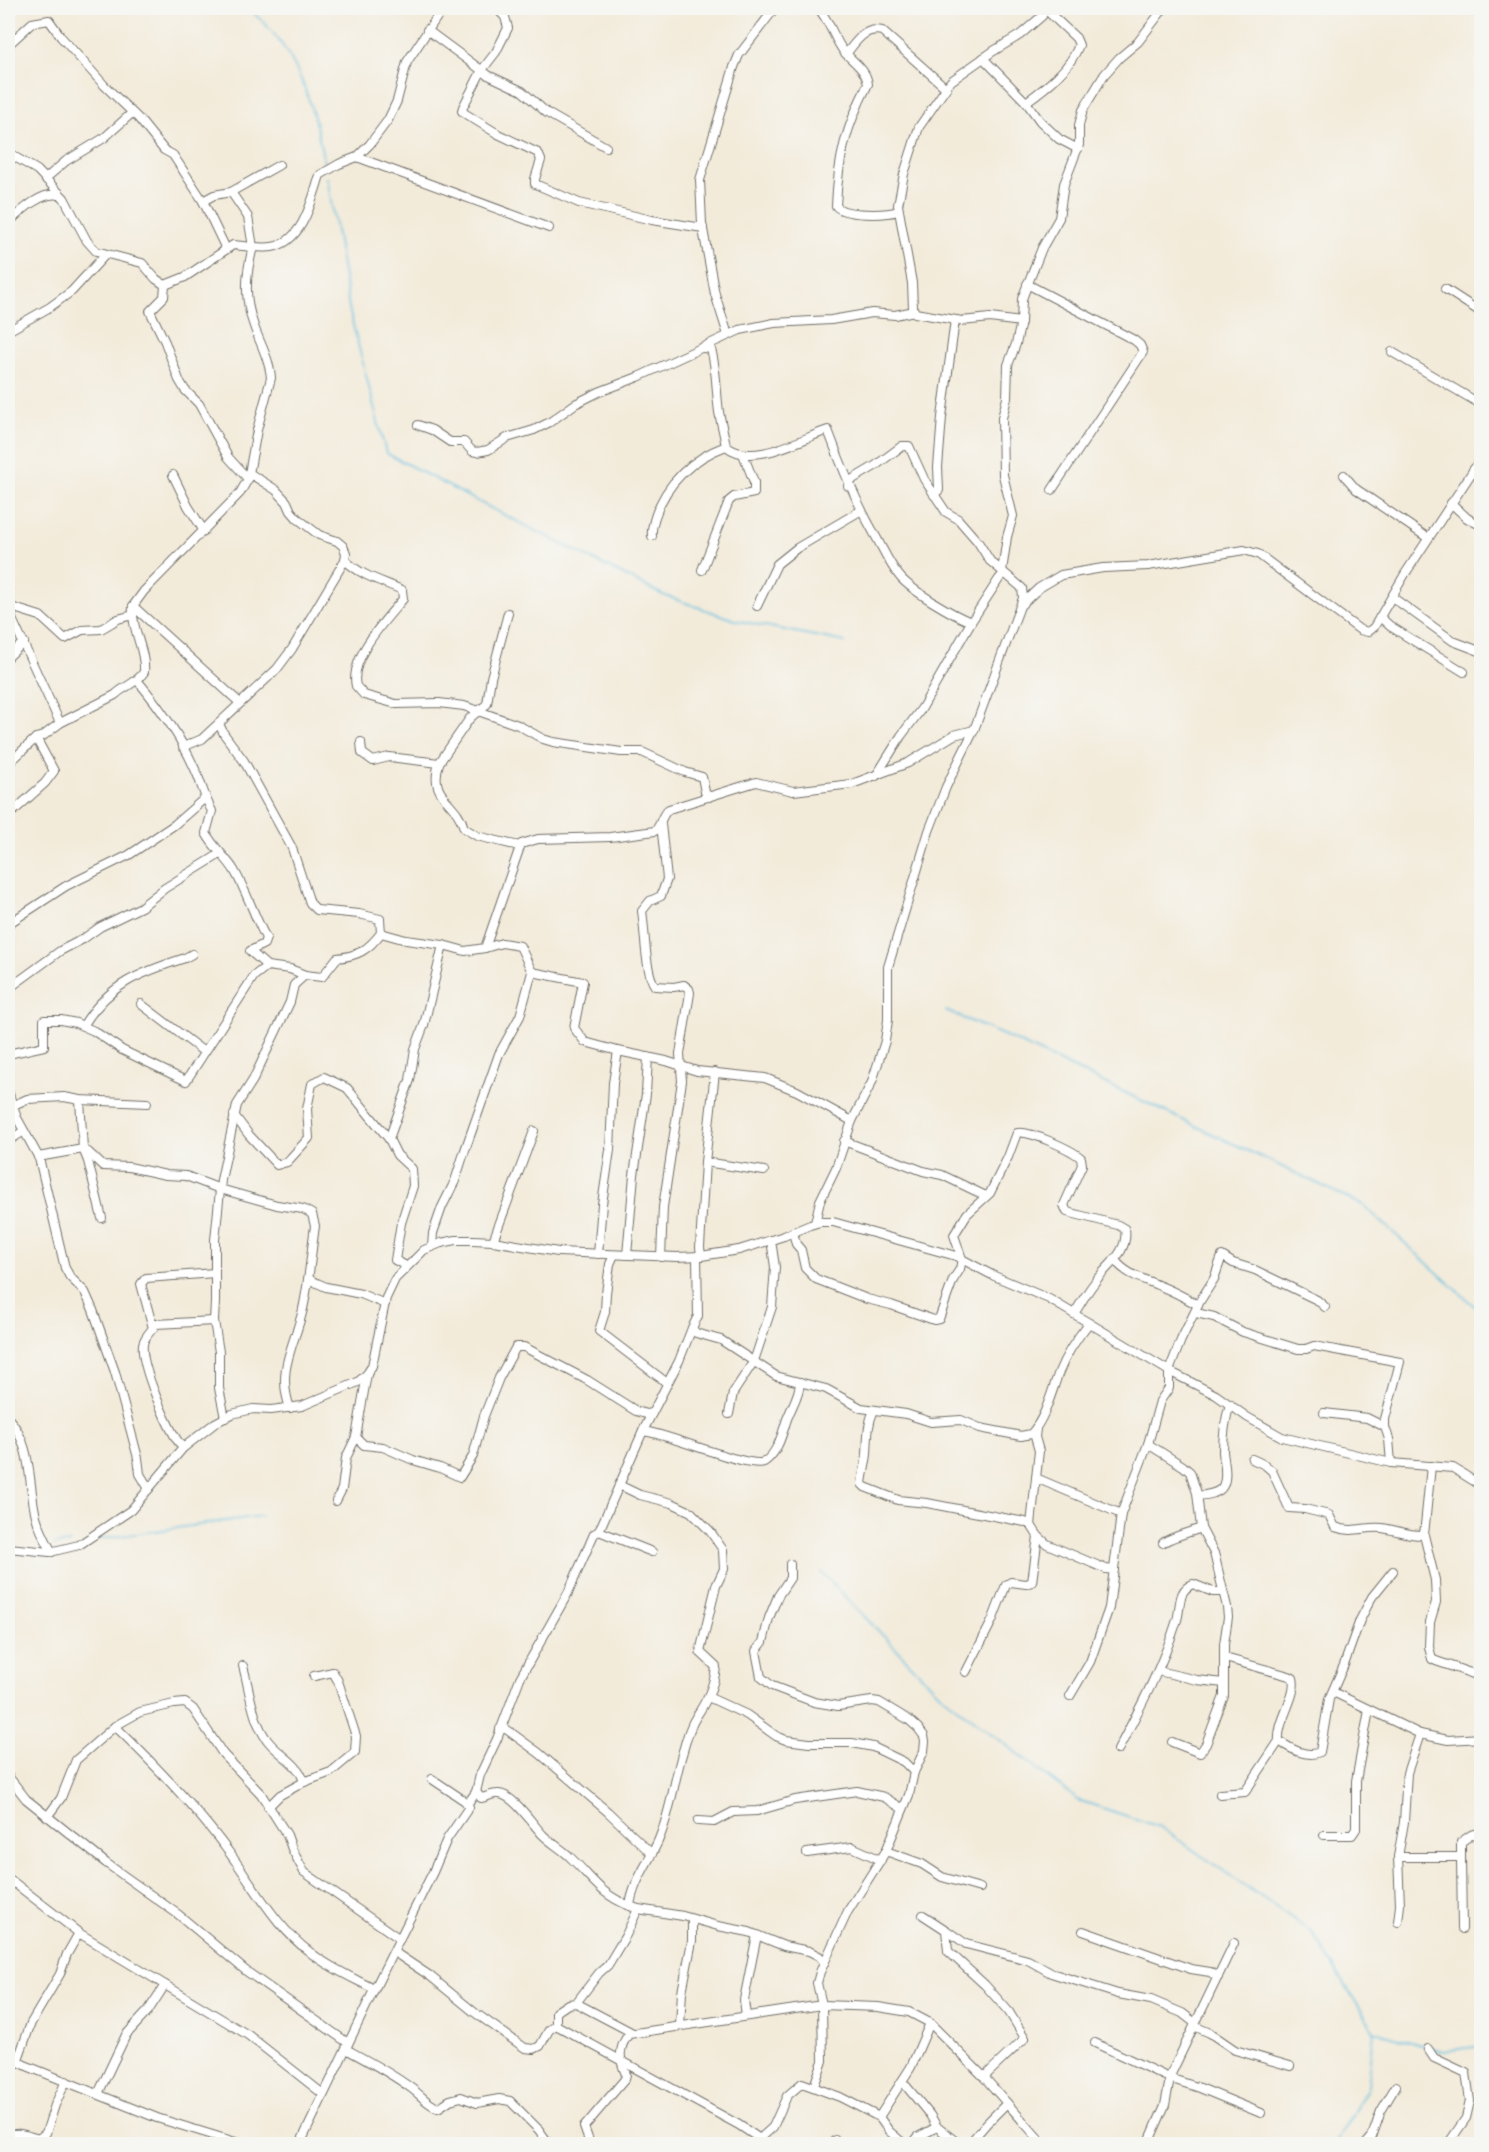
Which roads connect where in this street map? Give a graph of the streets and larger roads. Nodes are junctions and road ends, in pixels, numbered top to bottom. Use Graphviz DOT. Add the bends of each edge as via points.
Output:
graph roads {
  1 [pos="443,8"];
  2 [pos="496,8"];
  3 [pos="775,8"];
  4 [pos="818,8"];
  5 [pos="1044,8"];
  6 [pos="1164,8"];
  7 [pos="427,30"];
  8 [pos="8,45"];
  9 [pos="846,54"];
  10 [pos="983,58"];
  11 [pos="482,70"];
  12 [pos="946,88"];
  13 [pos="1026,102"];
  14 [pos="132,113"];
  15 [pos="606,147"];
  16 [pos="1078,149"];
  17 [pos="8,150"];
  18 [pos="357,157"];
  19 [pos="279,165"];
  20 [pos="45,179"];
  21 [pos="231,192"];
  22 [pos="59,195"];
  23 [pos="203,201"];
  24 [pos="898,211"];
  25 [pos="8,224"];
  26 [pos="549,228"];
  27 [pos="703,228"];
  28 [pos="253,248"];
  29 [pos="226,249"];
  30 [pos="105,255"];
  31 [pos="1028,284"];
  32 [pos="165,285"];
  33 [pos="1446,289"];
  34 [pos="914,311"];
  35 [pos="1482,312"];
  36 [pos="955,320"];
  37 [pos="1021,322"];
  38 [pos="8,331"];
  39 [pos="729,335"];
  40 [pos="703,348"];
  41 [pos="1392,352"];
  42 [pos="1482,405"];
  43 [pos="418,425"];
  44 [pos="726,446"];
  45 [pos="743,454"];
  46 [pos="1482,457"];
  47 [pos="1473,470"];
  48 [pos="173,475"];
  49 [pos="1344,475"];
  50 [pos="248,476"];
  51 [pos="1482,478"];
  52 [pos="848,486"];
  53 [pos="1052,490"];
  54 [pos="934,495"];
  55 [pos="1451,503"];
  56 [pos="860,511"];
  57 [pos="1482,526"];
  58 [pos="204,531"];
  59 [pos="652,536"];
  60 [pos="1428,538"];
  61 [pos="345,560"];
  62 [pos="702,570"];
  63 [pos="1003,572"];
  64 [pos="8,588"];
  65 [pos="1392,597"];
  66 [pos="1022,604"];
  67 [pos="757,606"];
  68 [pos="11,607"];
  69 [pos="133,611"];
  70 [pos="508,613"];
  71 [pos="1380,617"];
  72 [pos="971,622"];
  73 [pos="24,642"];
  74 [pos="1482,652"];
  75 [pos="8,657"];
  76 [pos="1464,672"];
  77 [pos="137,680"];
  78 [pos="240,703"];
  79 [pos="481,711"];
  80 [pos="60,723"];
  81 [pos="219,724"];
  82 [pos="974,730"];
  83 [pos="36,738"];
  84 [pos="361,742"];
  85 [pos="183,747"];
  86 [pos="439,763"];
  87 [pos="8,764"];
  88 [pos="876,776"];
  89 [pos="709,797"];
  90 [pos="205,798"];
  91 [pos="8,816"];
  92 [pos="661,824"];
  93 [pos="519,846"];
  94 [pos="220,854"];
  95 [pos="8,924"];
  96 [pos="381,933"];
  97 [pos="443,945"];
  98 [pos="485,948"];
  99 [pos="192,954"];
  100 [pos="267,966"];
  101 [pos="532,972"];
  102 [pos="305,975"];
  103 [pos="8,989"];
  104 [pos="141,1004"];
  105 [pos="83,1026"];
  106 [pos="618,1051"];
  107 [pos="204,1052"];
  108 [pos="8,1054"];
  109 [pos="648,1057"];
  110 [pos="681,1066"];
  111 [pos="715,1072"];
  112 [pos="8,1091"];
  113 [pos="80,1101"];
  114 [pos="147,1102"];
  115 [pos="12,1106"];
  116 [pos="234,1114"];
  117 [pos="852,1121"];
  118 [pos="24,1131"];
  119 [pos="534,1131"];
  120 [pos="388,1139"];
  121 [pos="8,1141"];
  122 [pos="844,1141"];
  123 [pos="83,1149"];
  124 [pos="38,1156"];
  125 [pos="705,1162"];
  126 [pos="764,1171"];
  127 [pos="220,1189"];
  128 [pos="986,1196"];
  129 [pos="102,1218"];
  130 [pos="815,1223"];
  131 [pos="792,1232"];
  132 [pos="771,1240"];
  133 [pos="493,1241"];
  134 [pos="432,1247"];
  135 [pos="598,1254"];
  136 [pos="627,1254"];
  137 [pos="614,1255"];
  138 [pos="699,1256"];
  139 [pos="661,1257"];
  140 [pos="962,1259"];
  141 [pos="1115,1260"];
  142 [pos="406,1266"];
  143 [pos="215,1273"];
  144 [pos="308,1279"];
  145 [pos="384,1304"];
  146 [pos="1325,1307"];
  147 [pos="1197,1309"];
  148 [pos="1074,1314"];
  149 [pos="214,1321"];
  150 [pos="1089,1323"];
  151 [pos="153,1328"];
  152 [pos="692,1328"];
  153 [pos="754,1361"];
  154 [pos="1169,1371"];
  155 [pos="367,1374"];
  156 [pos="800,1382"];
  157 [pos="667,1383"];
  158 [pos="1230,1404"];
  159 [pos="290,1408"];
  160 [pos="874,1410"];
  161 [pos="652,1413"];
  162 [pos="1324,1413"];
  163 [pos="729,1414"];
  164 [pos="8,1418"];
  165 [pos="225,1418"];
  166 [pos="1385,1427"];
  167 [pos="1035,1429"];
  168 [pos="643,1431"];
  169 [pos="356,1437"];
  170 [pos="1148,1444"];
  171 [pos="183,1448"];
  172 [pos="1252,1459"];
  173 [pos="1391,1463"];
  174 [pos="1431,1466"];
  175 [pos="1036,1478"];
  176 [pos="619,1485"];
  177 [pos="1482,1486"];
  178 [pos="149,1489"];
  179 [pos="1197,1496"];
  180 [pos="336,1501"];
  181 [pos="1121,1514"];
  182 [pos="1031,1525"];
  183 [pos="1201,1528"];
  184 [pos="599,1531"];
  185 [pos="1424,1535"];
  186 [pos="1038,1536"];
  187 [pos="1163,1543"];
  188 [pos="8,1548"];
  189 [pos="52,1552"];
  190 [pos="652,1552"];
  191 [pos="790,1564"];
  192 [pos="1114,1570"];
  193 [pos="1393,1571"];
  194 [pos="1223,1592"];
  195 [pos="1225,1658"];
  196 [pos="243,1666"];
  197 [pos="1158,1671"];
  198 [pos="966,1672"];
  199 [pos="314,1676"];
  200 [pos="1482,1677"];
  201 [pos="1224,1683"];
  202 [pos="1333,1692"];
  203 [pos="1070,1696"];
  204 [pos="708,1697"];
  205 [pos="1369,1710"];
  206 [pos="115,1726"];
  207 [pos="500,1729"];
  208 [pos="1420,1734"];
  209 [pos="1482,1738"];
  210 [pos="1279,1741"];
  211 [pos="1172,1742"];
  212 [pos="1118,1750"];
  213 [pos="914,1772"];
  214 [pos="8,1776"];
  215 [pos="432,1779"];
  216 [pos="304,1782"];
  217 [pos="476,1792"];
  218 [pos="1220,1794"];
  219 [pos="468,1803"];
  220 [pos="268,1807"];
  221 [pos="903,1809"];
  222 [pos="47,1816"];
  223 [pos="698,1821"];
  224 [pos="1482,1832"];
  225 [pos="1324,1835"];
  226 [pos="886,1851"];
  227 [pos="807,1853"];
  228 [pos="652,1854"];
  229 [pos="1398,1857"];
  230 [pos="1461,1857"];
  231 [pos="881,1860"];
  232 [pos="8,1878"];
  233 [pos="980,1888"];
  234 [pos="634,1907"];
  235 [pos="923,1915"];
  236 [pos="692,1920"];
  237 [pos="1398,1922"];
  238 [pos="1462,1929"];
  239 [pos="946,1930"];
  240 [pos="1083,1931"];
  241 [pos="79,1933"];
  242 [pos="757,1935"];
  243 [pos="400,1939"];
  244 [pos="1233,1943"];
  245 [pos="394,1953"];
  246 [pos="824,1962"];
  247 [pos="1218,1977"];
  248 [pos="165,1985"];
  249 [pos="374,1989"];
  250 [pos="576,2003"];
  251 [pos="822,2005"];
  252 [pos="746,2016"];
  253 [pos="930,2023"];
  254 [pos="1195,2024"];
  255 [pos="556,2025"];
  256 [pos="680,2025"];
  257 [pos="631,2032"];
  258 [pos="1095,2043"];
  259 [pos="347,2046"];
  260 [pos="1428,2049"];
  261 [pos="8,2057"];
  262 [pos="620,2060"];
  263 [pos="17,2062"];
  264 [pos="1290,2066"];
  265 [pos="984,2077"];
  266 [pos="1169,2078"];
  267 [pos="66,2081"];
  268 [pos="902,2081"];
  269 [pos="814,2086"];
  270 [pos="1396,2086"];
  271 [pos="98,2094"];
  272 [pos="323,2094"];
  273 [pos="1007,2103"];
  274 [pos="1261,2113"];
  275 [pos="879,2117"];
  276 [pos="937,2127"];
  277 [pos="8,2138"];
  278 [pos="36,2142"];
  279 [pos="760,2143"];
  280 [pos="242,2145"];
  281 [pos="300,2145"];
  282 [pos="549,2145"];
  283 [pos="590,2145"];
  284 [pos="904,2145"];
  285 [pos="912,2145"];
  286 [pos="959,2145"];
  287 [pos="969,2145"];
  288 [pos="1043,2145"];
  289 [pos="1148,2145"];
  290 [pos="1366,2145"];
  291 [pos="1448,2145"];
  1 -- 7 [label="street"];
  2 -- 11 [label="street" via="508,27"];
  3 -- 27 [label="street" via="739,55 728,85 700,180"];
  4 -- 9 [label="street"];
  5 -- 10 [label="street" via="1042,16 1020,35"];
  5 -- 13 [label="street" via="1079,45 1067,65"];
  6 -- 16 [label="street" via="1138,42 1104,75 1087,102 1080,117"];
  7 -- 11 [label="street"];
  7 -- 18 [label="street" via="407,62 388,120"];
  8 -- 14 [label="street" via="32,23 49,20"];
  9 -- 12 [label="street" via="865,33 882,32"];
  9 -- 24 [label="street" via="864,71 868,84 841,150 836,206 851,212"];
  10 -- 12 [label="street"];
  10 -- 13 [label="street"];
  11 -- 15 [label="street" via="522,91 547,113"];
  11 -- 27 [label="street" via="462,111 538,153 541,160 535,184 579,203"];
  12 -- 24 [label="street" via="914,141"];
  13 -- 16 [label="street" via="1059,139"];
  14 -- 20 [label="street"];
  14 -- 23 [label="street" via="173,155"];
  16 -- 31 [label="street" via="1064,184 1059,218"];
  17 -- 20 [label="street"];
  18 -- 26 [label="street"];
  18 -- 28 [label="street" via="320,175 296,233 274,247"];
  19 -- 21 [label="street"];
  20 -- 22 [label="street"];
  21 -- 23 [label="street"];
  21 -- 28 [label="street" via="248,217"];
  22 -- 25 [label="street" via="29,204"];
  22 -- 30 [label="street" via="67,202 87,241"];
  23 -- 29 [label="street"];
  24 -- 34 [label="street"];
  27 -- 39 [label="street" via="715,294"];
  28 -- 29 [label="street" via="233,245"];
  28 -- 50 [label="street" via="246,283 254,327 271,378"];
  29 -- 32 [label="street" via="185,277"];
  30 -- 32 [label="street" via="142,263"];
  30 -- 38 [label="street" via="72,291"];
  31 -- 37 [label="street" via="1022,299"];
  31 -- 53 [label="street" via="1134,340 1143,352"];
  32 -- 50 [label="street" via="165,297 150,311 152,318 185,390 199,404 228,457"];
  33 -- 35 [label="street"];
  34 -- 36 [label="street"];
  34 -- 39 [label="street" via="774,323"];
  36 -- 37 [label="street" via="990,318"];
  36 -- 54 [label="street" via="942,417 939,490"];
  37 -- 63 [label="street" via="1008,365 1002,418 1003,475 1013,516"];
  39 -- 40 [label="street"];
  40 -- 43 [label="street" via="599,392 550,422 483,452 472,450 464,442 450,442"];
  40 -- 44 [label="street" via="711,349 713,356"];
  41 -- 42 [label="street"];
  44 -- 45 [label="street"];
  44 -- 59 [label="street" via="702,457 670,486 658,507"];
  45 -- 52 [label="street" via="764,453 828,430"];
  45 -- 62 [label="street" via="754,493 729,501"];
  46 -- 47 [label="street"];
  47 -- 51 [label="street"];
  47 -- 55 [label="street"];
  48 -- 58 [label="street"];
  49 -- 60 [label="street" via="1356,489"];
  50 -- 58 [label="street" via="234,501"];
  50 -- 61 [label="street" via="276,490 297,518 319,536 343,546"];
  52 -- 54 [label="street" via="902,446 909,446"];
  52 -- 56 [label="street"];
  54 -- 63 [label="street"];
  55 -- 57 [label="street"];
  55 -- 60 [label="street"];
  56 -- 67 [label="street" via="777,564"];
  56 -- 72 [label="street" via="900,577 918,592"];
  58 -- 69 [label="street" via="144,591"];
  60 -- 65 [label="street"];
  61 -- 78 [label="street" via="292,649 277,669"];
  61 -- 79 [label="street" via="403,594 358,661 354,682 358,690 396,704 439,703"];
  63 -- 66 [label="street" via="1022,588"];
  63 -- 72 [label="street"];
  64 -- 68 [label="street"];
  65 -- 71 [label="street"];
  65 -- 74 [label="street" via="1453,641"];
  66 -- 71 [label="street" via="1061,575 1244,550 1258,554 1360,630 1372,630"];
  66 -- 82 [label="street"];
  68 -- 69 [label="street" via="40,616 65,639 82,630 101,628"];
  68 -- 73 [label="street" via="12,619"];
  69 -- 77 [label="street" via="144,667"];
  69 -- 78 [label="street"];
  70 -- 79 [label="street" via="487,704"];
  71 -- 76 [label="street"];
  72 -- 88 [label="street" via="922,708"];
  73 -- 75 [label="street"];
  73 -- 80 [label="street"];
  77 -- 80 [label="street"];
  77 -- 85 [label="street"];
  78 -- 81 [label="street"];
  79 -- 86 [label="street" via="470,718"];
  79 -- 89 [label="street" via="543,739 648,754 702,777"];
  80 -- 83 [label="street"];
  81 -- 85 [label="street" via="202,739"];
  81 -- 96 [label="street" via="292,848 310,903 317,910 380,919"];
  82 -- 88 [label="street" via="954,735 925,755"];
  82 -- 117 [label="street" via="946,787 910,888 888,967 885,1041 872,1082"];
  83 -- 87 [label="street"];
  83 -- 91 [label="street" via="54,771"];
  84 -- 86 [label="street" via="362,753 374,760 389,757"];
  85 -- 90 [label="street"];
  86 -- 93 [label="street" via="436,786 464,828 477,836"];
  88 -- 89 [label="street" via="835,788 792,791 756,782"];
  89 -- 92 [label="street" via="669,809"];
  90 -- 94 [label="street" via="212,811 206,832"];
  90 -- 95 [label="street" via="129,855 66,886"];
  92 -- 93 [label="street" via="655,831 538,839"];
  92 -- 110 [label="street" via="667,879 661,896 642,911 651,981 655,986 684,985 689,989"];
  93 -- 98 [label="street"];
  94 -- 100 [label="street" via="233,867 266,938 264,944 250,951"];
  94 -- 103 [label="street" via="141,907 60,951"];
  96 -- 97 [label="street"];
  96 -- 102 [label="street" via="370,948 354,956 337,958 322,977"];
  97 -- 98 [label="street" via="465,951"];
  97 -- 120 [label="street" via="410,1080"];
  98 -- 101 [label="street" via="502,944 520,946"];
  99 -- 105 [label="street" via="130,979 95,1007"];
  100 -- 102 [label="street"];
  100 -- 107 [label="street" via="254,976"];
  101 -- 106 [label="street" via="583,982 574,1028 585,1042"];
  101 -- 134 [label="street" via="520,1016 499,1054 455,1181 442,1206"];
  102 -- 116 [label="street" via="294,985 290,1002"];
  104 -- 107 [label="street"];
  105 -- 107 [label="street" via="186,1081"];
  105 -- 108 [label="street" via="44,1020 44,1046"];
  106 -- 109 [label="street"];
  106 -- 135 [label="street"];
  109 -- 110 [label="street"];
  109 -- 136 [label="street"];
  110 -- 111 [label="street"];
  110 -- 139 [label="street" via="663,1207"];
  111 -- 117 [label="street" via="765,1078"];
  111 -- 125 [label="street"];
  112 -- 115 [label="street"];
  113 -- 114 [label="street"];
  113 -- 115 [label="street" via="48,1097"];
  113 -- 123 [label="street"];
  115 -- 118 [label="street"];
  116 -- 120 [label="street" via="277,1165 287,1162 309,1138 307,1109 312,1084 324,1077 347,1088"];
  116 -- 127 [label="street"];
  117 -- 122 [label="street"];
  118 -- 121 [label="street"];
  118 -- 124 [label="street"];
  119 -- 133 [label="street"];
  120 -- 142 [label="street" via="412,1169 413,1186 395,1260"];
  122 -- 128 [label="street" via="942,1175"];
  122 -- 130 [label="street"];
  123 -- 124 [label="street"];
  123 -- 127 [label="street" via="103,1166 186,1176"];
  123 -- 129 [label="street"];
  124 -- 178 [label="street" via="65,1268 85,1292 93,1310 116,1372 140,1474"];
  125 -- 126 [label="street"];
  125 -- 138 [label="street"];
  127 -- 143 [label="street"];
  127 -- 144 [label="street" via="312,1214 315,1226"];
  128 -- 140 [label="street" via="967,1214 954,1235"];
  128 -- 141 [label="street" via="1017,1133 1060,1145 1083,1161 1065,1209 1125,1229"];
  130 -- 131 [label="street"];
  130 -- 140 [label="street" via="851,1226"];
  131 -- 132 [label="street"];
  131 -- 140 [label="street" via="805,1268 816,1279 934,1320 939,1319"];
  132 -- 138 [label="street"];
  132 -- 153 [label="street" via="775,1267 772,1307"];
  133 -- 134 [label="street" via="456,1240"];
  133 -- 135 [label="street"];
  134 -- 142 [label="street"];
  135 -- 137 [label="street"];
  136 -- 137 [label="street"];
  136 -- 139 [label="street"];
  137 -- 157 [label="street" via="599,1332"];
  138 -- 139 [label="street"];
  138 -- 152 [label="street" via="698,1316"];
  140 -- 148 [label="street"];
  141 -- 147 [label="street" via="1130,1274 1159,1285"];
  141 -- 148 [label="street" via="1096,1280"];
  142 -- 145 [label="street" via="395,1279"];
  143 -- 149 [label="street"];
  143 -- 151 [label="street" via="146,1278 141,1284"];
  144 -- 145 [label="street"];
  144 -- 159 [label="street" via="303,1311 286,1359 284,1378"];
  145 -- 155 [label="street"];
  146 -- 147 [label="street" via="1222,1256"];
  147 -- 154 [label="street"];
  147 -- 166 [label="street" via="1243,1332 1298,1349 1314,1346 1400,1362"];
  148 -- 150 [label="street"];
  149 -- 151 [label="street" via="156,1324"];
  149 -- 165 [label="street"];
  150 -- 154 [label="street"];
  150 -- 167 [label="street" via="1068,1352"];
  151 -- 171 [label="street" via="143,1343 144,1359 163,1413"];
  152 -- 153 [label="street" via="696,1333 721,1340"];
  152 -- 157 [label="street"];
  153 -- 156 [label="street" via="776,1376"];
  153 -- 163 [label="street" via="734,1393"];
  154 -- 158 [label="street"];
  154 -- 170 [label="street" via="1169,1388 1160,1401"];
  155 -- 159 [label="street" via="358,1382"];
  155 -- 169 [label="street"];
  156 -- 160 [label="street"];
  156 -- 168 [label="street" via="778,1445 762,1463 712,1454"];
  157 -- 161 [label="street"];
  158 -- 173 [label="street" via="1282,1437"];
  158 -- 179 [label="street" via="1223,1437 1224,1483 1219,1491"];
  159 -- 165 [label="street" via="253,1409"];
  160 -- 167 [label="street" via="932,1422 961,1420 1021,1437"];
  160 -- 182 [label="street" via="869,1420 862,1484 865,1488 898,1500"];
  161 -- 168 [label="street"];
  161 -- 169 [label="street" via="636,1411 587,1380 524,1347 516,1347 460,1477 383,1447 364,1445"];
  162 -- 166 [label="street" via="1367,1418"];
  164 -- 189 [label="street" via="21,1436 35,1514"];
  165 -- 171 [label="street"];
  166 -- 173 [label="street"];
  167 -- 175 [label="street" via="1039,1451"];
  168 -- 176 [label="street"];
  169 -- 180 [label="street" via="346,1458 342,1489"];
  170 -- 179 [label="street" via="1188,1470"];
  170 -- 181 [label="street"];
  171 -- 178 [label="street"];
  172 -- 185 [label="street" via="1272,1471 1289,1508 1329,1515 1335,1527 1347,1531 1382,1528"];
  173 -- 174 [label="street"];
  174 -- 177 [label="street" via="1454,1468"];
  174 -- 185 [label="street"];
  175 -- 181 [label="street"];
  175 -- 182 [label="street"];
  176 -- 184 [label="street"];
  176 -- 204 [label="street" via="691,1512 723,1550 724,1569 700,1652 716,1667"];
  178 -- 189 [label="street" via="130,1510 79,1545"];
  179 -- 183 [label="street"];
  181 -- 192 [label="street"];
  182 -- 186 [label="street"];
  183 -- 187 [label="street"];
  183 -- 194 [label="street" via="1214,1553"];
  184 -- 190 [label="street"];
  184 -- 207 [label="street" via="520,1678"];
  185 -- 200 [label="street" via="1437,1602 1429,1638 1432,1659"];
  186 -- 192 [label="street" via="1047,1544"];
  186 -- 198 [label="street" via="1032,1582 1006,1585"];
  188 -- 189 [label="street"];
  191 -- 213 [label="street" via="790,1578 778,1596 763,1642 756,1651 761,1677 772,1686 814,1702 838,1706 875,1701 909,1720 925,1741"];
  192 -- 203 [label="street" via="1109,1608 1099,1639"];
  193 -- 202 [label="street" via="1360,1620"];
  194 -- 195 [label="street" via="1228,1617"];
  194 -- 197 [label="street" via="1193,1584 1187,1587"];
  195 -- 201 [label="street"];
  195 -- 210 [label="street" via="1293,1678 1295,1687 1278,1733"];
  196 -- 216 [label="street" via="256,1722 268,1742 301,1770"];
  197 -- 201 [label="street"];
  197 -- 212 [label="street"];
  199 -- 216 [label="street" via="334,1674 357,1742 354,1754 331,1772"];
  201 -- 211 [label="street" via="1224,1696 1201,1752"];
  202 -- 205 [label="street"];
  202 -- 210 [label="street" via="1320,1752 1296,1751"];
  204 -- 213 [label="street" via="747,1715 786,1740 873,1747 904,1762"];
  204 -- 228 [label="street" via="683,1749 666,1822"];
  205 -- 208 [label="street"];
  205 -- 225 [label="street" via="1356,1781 1356,1829 1352,1835"];
  206 -- 220 [label="street" via="140,1712 185,1703"];
  206 -- 222 [label="street" via="76,1760 61,1798"];
  206 -- 249 [label="street" via="172,1782 292,1937 324,1962"];
  207 -- 217 [label="street"];
  207 -- 228 [label="street" via="506,1729 539,1753"];
  208 -- 209 [label="street" via="1448,1740"];
  208 -- 229 [label="street" via="1407,1773"];
  210 -- 218 [label="street" via="1245,1792"];
  213 -- 221 [label="street"];
  214 -- 222 [label="street" via="26,1799"];
  215 -- 219 [label="street"];
  216 -- 220 [label="street" via="280,1795"];
  217 -- 219 [label="street"];
  217 -- 234 [label="street" via="481,1798 502,1794 573,1859 594,1884 615,1900"];
  219 -- 243 [label="street"];
  220 -- 243 [label="street" via="287,1835 304,1872"];
  221 -- 223 [label="street" via="884,1797 857,1791 795,1800 757,1811 733,1812 714,1822"];
  221 -- 226 [label="street"];
  222 -- 259 [label="street"];
  224 -- 230 [label="street" via="1461,1842"];
  226 -- 231 [label="street"];
  226 -- 233 [label="street" via="922,1864 942,1877"];
  227 -- 231 [label="street" via="852,1847"];
  228 -- 234 [label="street" via="635,1885"];
  229 -- 230 [label="street"];
  229 -- 237 [label="street"];
  230 -- 238 [label="street"];
  231 -- 246 [label="street" via="848,1911"];
  232 -- 241 [label="street"];
  234 -- 236 [label="street"];
  234 -- 250 [label="street" via="626,1935 608,1965"];
  235 -- 239 [label="street"];
  236 -- 242 [label="street"];
  236 -- 256 [label="street"];
  239 -- 254 [label="street" via="966,1944 1028,1960 1051,1973 1118,1994 1151,2000 1182,2013"];
  239 -- 265 [label="street" via="948,1951 1009,2012 1025,2038"];
  240 -- 247 [label="street"];
  241 -- 248 [label="street"];
  241 -- 263 [label="street" via="31,2023"];
  242 -- 246 [label="street" via="809,1951"];
  242 -- 252 [label="street" via="744,2001"];
  243 -- 245 [label="street"];
  244 -- 247 [label="street"];
  245 -- 249 [label="street"];
  245 -- 255 [label="street" via="525,2048 540,2046"];
  246 -- 251 [label="street" via="817,1983"];
  247 -- 254 [label="street"];
  248 -- 271 [label="street" via="126,2035"];
  248 -- 272 [label="street" via="248,2035"];
  249 -- 259 [label="street"];
  250 -- 255 [label="street" via="562,2006 556,2013"];
  250 -- 257 [label="street"];
  251 -- 252 [label="street"];
  251 -- 253 [label="street" via="909,2012"];
  251 -- 269 [label="street" via="823,2061"];
  252 -- 256 [label="street"];
  253 -- 265 [label="street"];
  253 -- 268 [label="street"];
  254 -- 264 [label="street" via="1245,2054"];
  254 -- 266 [label="street"];
  255 -- 262 [label="street"];
  256 -- 257 [label="street"];
  257 -- 262 [label="street" via="624,2041"];
  258 -- 266 [label="street"];
  259 -- 272 [label="street"];
  259 -- 282 [label="street" via="438,2108 461,2097 477,2103 510,2101"];
  260 -- 291 [label="street" via="1434,2058 1466,2073 1470,2101 1466,2118"];
  261 -- 263 [label="street"];
  262 -- 279 [label="street" via="701,2103"];
  262 -- 283 [label="street" via="625,2079 584,2127"];
  263 -- 267 [label="street"];
  265 -- 273 [label="street"];
  266 -- 274 [label="street"];
  266 -- 289 [label="street" via="1165,2105"];
  267 -- 271 [label="street"];
  267 -- 278 [label="street" via="46,2133"];
  268 -- 275 [label="street"];
  268 -- 276 [label="street"];
  269 -- 275 [label="street"];
  269 -- 279 [label="street" via="802,2083 793,2089"];
  270 -- 290 [label="street"];
  271 -- 280 [label="street"];
  272 -- 281 [label="street"];
  273 -- 287 [label="street"];
  273 -- 288 [label="street"];
  275 -- 284 [label="street"];
  276 -- 285 [label="street"];
  276 -- 286 [label="street"];
  277 -- 278 [label="street" via="17,2133"];
}
